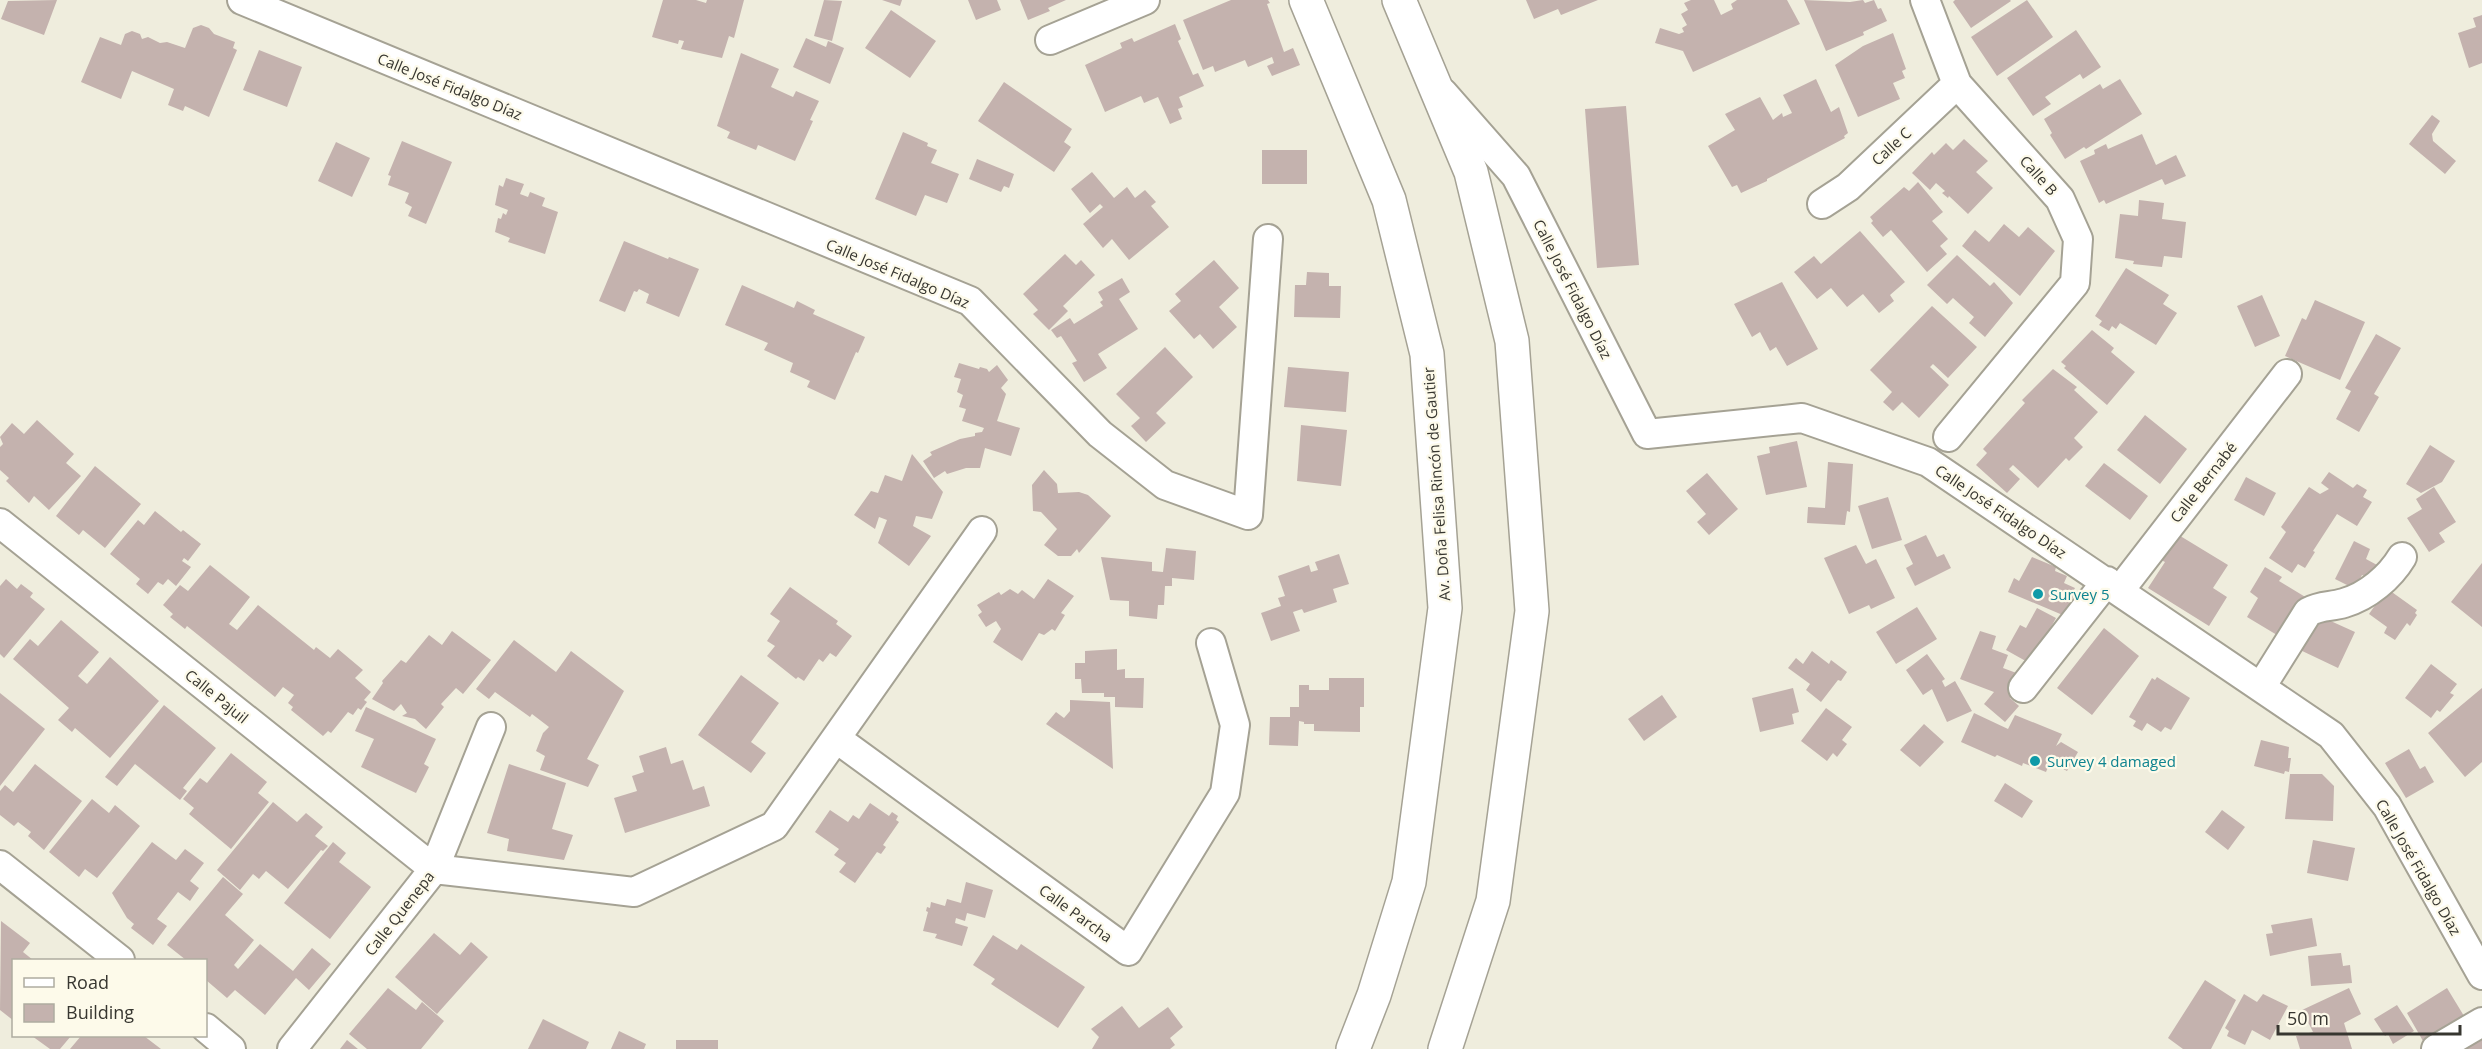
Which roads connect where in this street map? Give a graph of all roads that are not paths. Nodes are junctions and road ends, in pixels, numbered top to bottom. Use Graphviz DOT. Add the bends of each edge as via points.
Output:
graph roads {
  1 [pos="242,0"];
  2 [pos="1145,0"];
  3 [pos="1306,0"];
  4 [pos="1399,0"];
  5 [pos="1925,0"];
  6 [pos="1050,40"];
  7 [pos="1433,83"];
  8 [pos="1957,84"];
  9 [pos="1822,204"];
  10 [pos="1268,239"];
  11 [pos="2287,374"];
  12 [pos="1948,437"];
  13 [pos="0,523"];
  14 [pos="982,531"];
  15 [pos="2402,557"];
  16 [pos="2114,586"];
  17 [pos="1211,643"];
  18 [pos="2261,687"];
  19 [pos="2023,688"];
  20 [pos="491,727"];
  21 [pos="837,739"];
  22 [pos="0,865"];
  23 [pos="434,869"];
  24 [pos="119,959"];
  25 [pos="2482,975"];
  26 [pos="2482,1022"];
  27 [pos="207,1029"];
  28 [pos="231,1049"];
  29 [pos="292,1049"];
  30 [pos="1353,1049"];
  31 [pos="1445,1049"];
  32 [pos="2436,1049"];
  1 -- 10 [label="street, Calle José Fidalgo Díaz" via="970,301 1100,434 1165,485 1248,515"];
  2 -- 6 [label="street"];
  3 -- 30 [label="main road, Av. Doña Felisa Rincón de Gautier" via="1389,200 1427,354 1445,608 1409,882"];
  4 -- 7 [label="main road"];
  5 -- 8 [label="street, Calle B"];
  7 -- 16 [label="street, Calle José Fidalgo Díaz" via="1516,176 1647,434 1802,418 1928,462"];
  7 -- 31 [label="main road" via="1471,172 1512,341 1532,611 1493,901"];
  8 -- 9 [label="street, Calle C" via="1848,187"];
  8 -- 12 [label="street, Calle B" via="2060,199 2078,239 2075,283"];
  11 -- 16 [label="street, Calle Bernabé"];
  13 -- 23 [label="street, Calle Pajuil"];
  14 -- 21 [label="street"];
  15 -- 18 [label="street" via="2394,571 2373,588 2345,603 2319,606 2308,612"];
  16 -- 18 [label="street, Calle José Fidalgo Díaz"];
  16 -- 19 [label="street, Calle Bernabé"];
  17 -- 21 [label="street, Calle Parcha" via="1235,725 1225,793 1128,951"];
  18 -- 25 [label="street, Calle José Fidalgo Díaz" via="2331,735 2387,806"];
  20 -- 23 [label="street, Calle Quenepa"];
  21 -- 23 [label="street" via="774,826 634,892"];
  22 -- 24 [label="street"];
  23 -- 29 [label="street, Calle Quenepa"];
  26 -- 32 [label="street"];
  27 -- 28 [label="street"];
}
